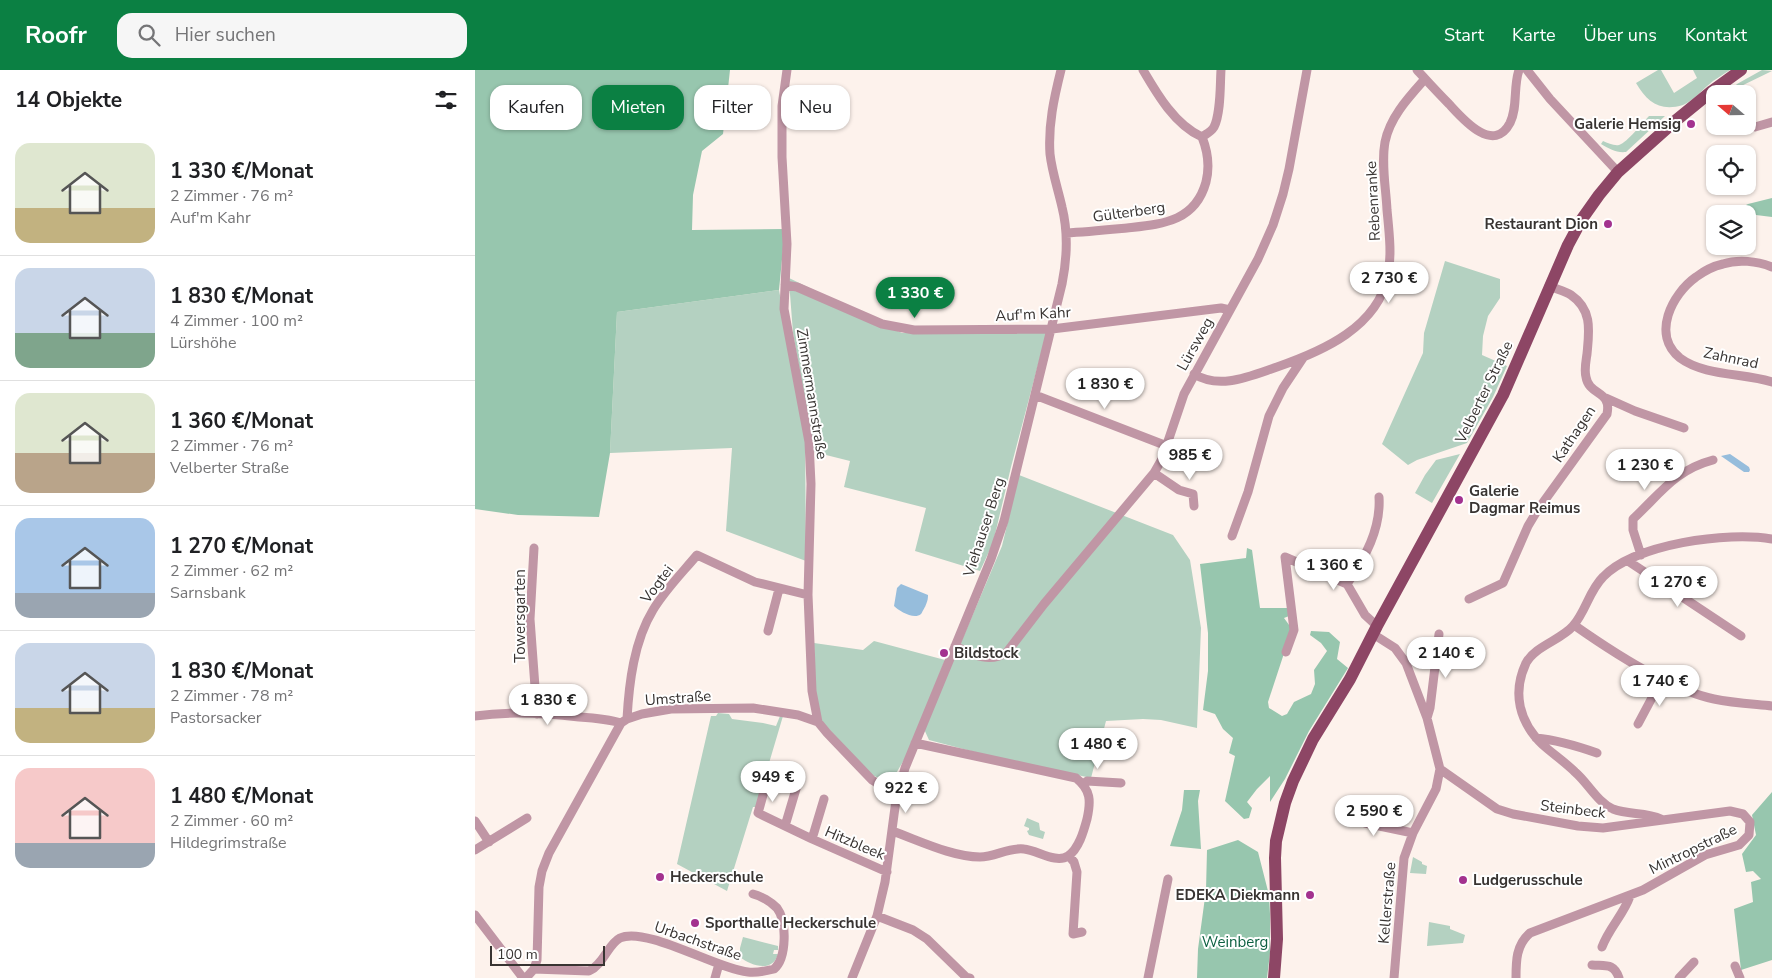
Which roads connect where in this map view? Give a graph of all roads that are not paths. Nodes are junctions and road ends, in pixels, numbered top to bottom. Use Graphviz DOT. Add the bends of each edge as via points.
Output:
graph roads {
  1 [pos="787,70"];
  2 [pos="1061,70"];
  3 [pos="1143,70"];
  4 [pos="1221,70"];
  5 [pos="1307,70"];
  6 [pos="1417,70"];
  7 [pos="1519,70"];
  8 [pos="1527,70"];
  9 [pos="1741,70"];
  10 [pos="1425,79"];
  11 [pos="1723,85"];
  12 [pos="1706,98"];
  13 [pos="1772,122"];
  14 [pos="1756,127"];
  15 [pos="1201,137"];
  16 [pos="1618,172"];
  17 [pos="1066,233"];
  18 [pos="1772,267"];
  19 [pos="785,285"];
  20 [pos="1549,286"];
  21 [pos="1230,310"];
  22 [pos="1052,329"];
  23 [pos="1303,358"];
  24 [pos="1194,374"];
  25 [pos="1772,382"];
  26 [pos="1035,396"];
  27 [pos="1605,398"];
  28 [pos="1685,428"];
  29 [pos="1167,446"];
  30 [pos="1713,460"];
  31 [pos="1154,474"];
  32 [pos="1379,497"];
  33 [pos="1194,506"];
  34 [pos="1232,536"];
  35 [pos="1772,539"];
  36 [pos="534,548"];
  37 [pos="1641,555"];
  38 [pos="1628,561"];
  39 [pos="1347,584"];
  40 [pos="779,588"];
  41 [pos="809,596"];
  42 [pos="1469,599"];
  43 [pos="1574,625"];
  44 [pos="1375,630"];
  45 [pos="768,631"];
  46 [pos="1439,634"];
  47 [pos="1741,636"];
  48 [pos="955,646"];
  49 [pos="1286,652"];
  50 [pos="1663,679"];
  51 [pos="1772,706"];
  52 [pos="537,714"];
  53 [pos="475,716"];
  54 [pos="1427,718"];
  55 [pos="624,721"];
  56 [pos="818,722"];
  57 [pos="1637,724"];
  58 [pos="1536,738"];
  59 [pos="915,743"];
  60 [pos="1597,753"];
  61 [pos="1440,769"];
  62 [pos="768,777"];
  63 [pos="1121,783"];
  64 [pos="1083,784"];
  65 [pos="796,789"];
  66 [pos="898,793"];
  67 [pos="824,799"];
  68 [pos="1366,815"];
  69 [pos="1745,816"];
  70 [pos="527,818"];
  71 [pos="1661,820"];
  72 [pos="475,821"];
  73 [pos="785,826"];
  74 [pos="892,831"];
  75 [pos="1413,833"];
  76 [pos="812,839"];
  77 [pos="489,842"];
  78 [pos="475,850"];
  79 [pos="1069,856"];
  80 [pos="887,872"];
  81 [pos="1168,879"];
  82 [pos="753,894"];
  83 [pos="1630,896"];
  84 [pos="475,915"];
  85 [pos="877,916"];
  86 [pos="1082,932"];
  87 [pos="1602,947"];
  88 [pos="1694,962"];
  89 [pos="719,964"];
  90 [pos="1592,965"];
  91 [pos="1735,966"];
  92 [pos="534,969"];
  93 [pos="525,978"];
  94 [pos="715,978"];
  95 [pos="852,978"];
  96 [pos="967,978"];
  97 [pos="1148,978"];
  98 [pos="1273,978"];
  99 [pos="1394,978"];
  100 [pos="1516,978"];
  101 [pos="1619,978"];
  102 [pos="1679,978"];
  103 [pos="1740,978"];
  1 -- 19 [label="street, Zimmermannstraße" via="782,106 787,244"];
  2 -- 17 [label="street, Viehauser Berg" via="1051,114 1051,154"];
  3 -- 15 [label="street" via="1172,112"];
  4 -- 15 [label="street" via="1215,125"];
  5 -- 21 [label="street, Lürsweg" via="1283,194 1258,259"];
  6 -- 10 [label="street"];
  7 -- 10 [label="street" via="1510,123 1496,135 1478,132"];
  8 -- 16 [label="street"];
  9 -- 11 [label="main road, Velberter Straße"];
  10 -- 23 [label="street, Rebenranke" via="1403,104 1391,123 1385,142 1390,254 1388,276 1379,299 1351,333"];
  12 -- 16 [label="main road, Velberter Straße"];
  13 -- 14 [label="street"];
  15 -- 17 [label="street, Gülterberg" via="1208,158 1204,189 1197,203 1179,218 1164,224"];
  16 -- 20 [label="main road, Velberter Straße" via="1582,219"];
  17 -- 22 [label="street, Viehauser Berg" via="1065,273"];
  18 -- 25 [label="street, Zahnrad" via="1757,262 1735,262 1724,263 1703,273 1680,293 1667,316 1665,328 1674,352 1686,361 1702,368"];
  19 -- 22 [label="street, Auf'm Kahr" via="899,328"];
  19 -- 41 [label="street, Zimmermannstraße" via="784,309 809,442"];
  20 -- 27 [label="street, Kathagen" via="1571,295 1585,312 1589,324 1585,377 1589,386"];
  20 -- 44 [label="main road, Velberter Straße" via="1502,399"];
  21 -- 22 [label="street, Auf'm Kahr" via="1221,308"];
  21 -- 24 [label="street, Lürsweg"];
  22 -- 26 [label="street, Viehauser Berg"];
  23 -- 24 [label="street, Rebenranke" via="1221,382 1209,382"];
  23 -- 34 [label="street" via="1269,416"];
  24 -- 29 [label="street, Lürsweg"];
  26 -- 29 [label="street"];
  26 -- 48 [label="street, Viehauser Berg" via="997,544"];
  27 -- 28 [label="street, Kathagen" via="1635,412"];
  27 -- 42 [label="street, Kathagen" via="1609,405 1607,414 1537,511 1503,583"];
  29 -- 31 [label="street, Lürsweg"];
  30 -- 37 [label="street" via="1695,465 1677,477 1633,519"];
  31 -- 33 [label="street" via="1179,490 1193,494"];
  31 -- 48 [label="street, Lürsweg" via="1007,652 990,658"];
  32 -- 39 [label="street" via="1380,510 1371,542 1362,563"];
  35 -- 37 [label="street" via="1710,538"];
  36 -- 52 [label="street, Towersgarten" via="530,619"];
  37 -- 38 [label="street"];
  38 -- 43 [label="street" via="1601,579"];
  38 -- 47 [label="street"];
  39 -- 44 [label="street"];
  39 -- 49 [label="street" via="1285,557 1294,630"];
  40 -- 41 [label="street, Vogtei"];
  40 -- 45 [label="street"];
  40 -- 55 [label="street, Vogtei" via="755,582 697,555 649,616 635,657"];
  41 -- 56 [label="street, Zimmermannstraße" via="812,691"];
  43 -- 50 [label="street"];
  43 -- 58 [label="street" via="1527,661 1518,686 1519,704"];
  44 -- 54 [label="street, Kellerstraße" via="1402,656"];
  44 -- 98 [label="main road, Velberter Straße" via="1309,748 1293,781 1279,824 1275,858 1277,939"];
  46 -- 54 [label="street" via="1431,708"];
  48 -- 59 [label="street, Viehauser Berg"];
  50 -- 51 [label="street" via="1713,699"];
  50 -- 57 [label="street"];
  52 -- 53 [label="street"];
  52 -- 55 [label="street"];
  54 -- 61 [label="street, Kellerstraße"];
  55 -- 56 [label="street, Umstraße" via="671,709 753,708 787,712"];
  55 -- 92 [label="street" via="553,846 543,871 539,887"];
  56 -- 66 [label="street" via="873,780"];
  58 -- 60 [label="street" via="1553,739"];
  58 -- 71 [label="street" via="1607,805 1619,811 1649,814"];
  59 -- 64 [label="street" via="1076,778"];
  59 -- 66 [label="street, Viehauser Berg"];
  61 -- 71 [label="street, Steinbeck" via="1497,809 1513,814 1596,828"];
  61 -- 75 [label="street, Kellerstraße" via="1436,789"];
  62 -- 73 [label="street, Hitzbleek" via="758,813"];
  63 -- 64 [label="street" via="1087,781"];
  64 -- 79 [label="street" via="1088,791 1087,816 1076,847"];
  65 -- 73 [label="street"];
  66 -- 74 [label="street, Viehauser Berg"];
  67 -- 76 [label="street, Hitzbleek"];
  68 -- 75 [label="street" via="1365,823"];
  69 -- 71 [label="street, Steinbeck" via="1724,811"];
  69 -- 83 [label="street, Mintropstraße" via="1750,830 1742,843 1705,855"];
  70 -- 77 [label="street"];
  72 -- 77 [label="street"];
  73 -- 76 [label="street, Hitzbleek"];
  74 -- 79 [label="street" via="965,856 982,857 1014,848 1060,858"];
  74 -- 80 [label="street, Viehauser Berg"];
  75 -- 99 [label="street, Kellerstraße" via="1404,858"];
  76 -- 80 [label="street, Hitzbleek"];
  77 -- 78 [label="street"];
  79 -- 86 [label="street" via="1077,872 1073,934"];
  80 -- 85 [label="street, Viehauser Berg"];
  81 -- 97 [label="street"];
  82 -- 89 [label="street, Urbachstraße" via="776,907 781,915 781,960 774,969 764,972 731,969"];
  83 -- 87 [label="street"];
  83 -- 100 [label="street, Mintropstraße" via="1528,935 1518,952"];
  84 -- 93 [label="street"];
  85 -- 95 [label="street, Viehauser Berg"];
  85 -- 96 [label="street" via="927,939"];
  88 -- 102 [label="street"];
  89 -- 92 [label="street, Urbachstraße" via="650,938 629,936 620,938 589,971"];
  89 -- 94 [label="street"];
  90 -- 101 [label="street" via="1613,967"];
  91 -- 103 [label="street"];
  92 -- 93 [label="street"];
}
